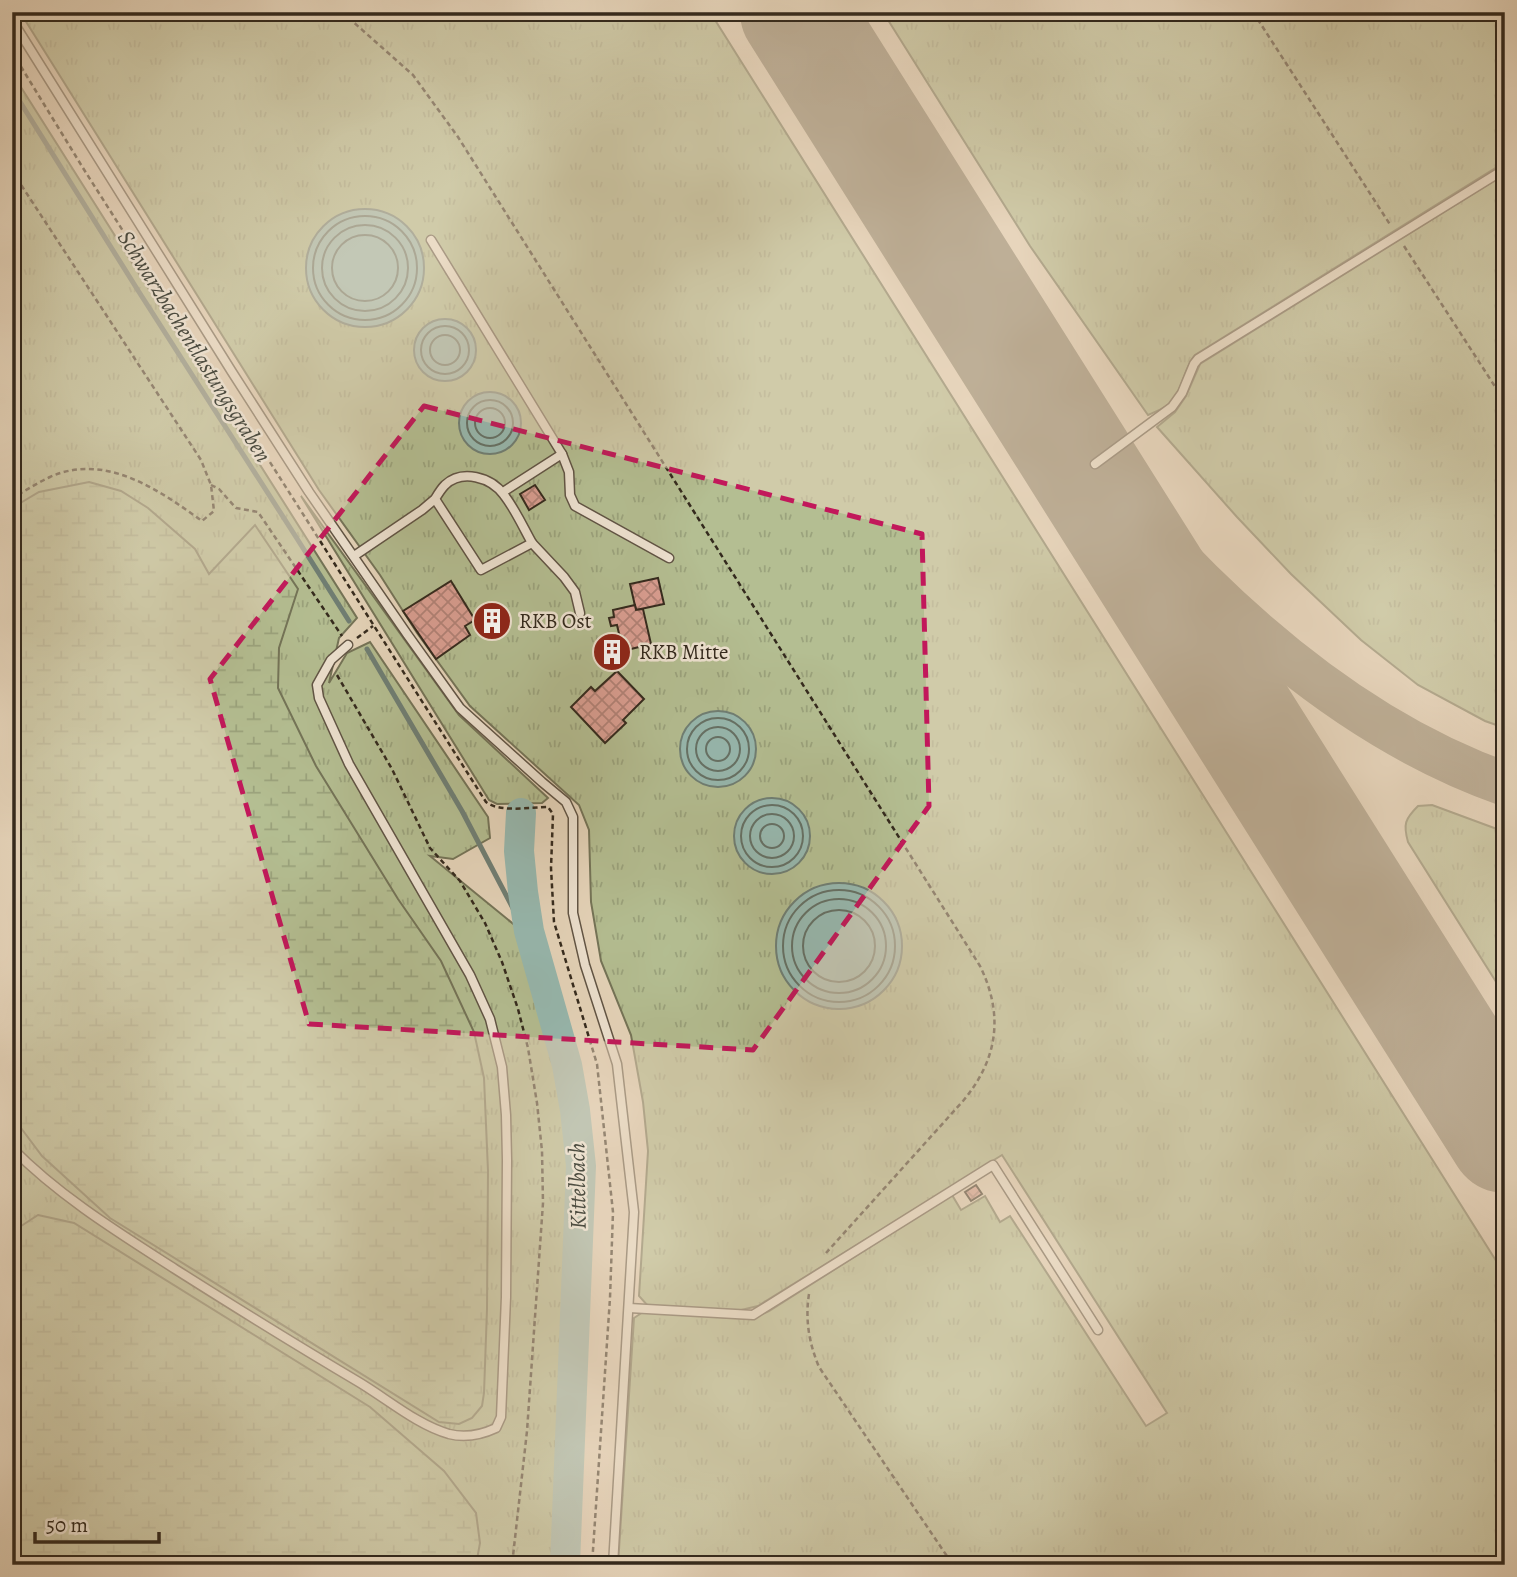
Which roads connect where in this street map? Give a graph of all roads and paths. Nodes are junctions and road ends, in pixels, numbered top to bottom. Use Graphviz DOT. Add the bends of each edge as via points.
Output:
graph roads {
  1 [pos="342,12"];
  2 [pos="1253,12"];
  3 [pos="1502,12"];
  4 [pos="1505,18"];
  5 [pos="12,20"];
  6 [pos="12,52"];
  7 [pos="1505,169"];
  8 [pos="12,172"];
  9 [pos="1398,235"];
  10 [pos="431,240"];
  11 [pos="1505,402"];
  12 [pos="562,454"];
  13 [pos="1095,464"];
  14 [pos="211,485"];
  15 [pos="503,492"];
  16 [pos="12,498"];
  17 [pos="435,499"];
  18 [pos="532,543"];
  19 [pos="354,556"];
  20 [pos="669,558"];
  21 [pos="580,613"];
  22 [pos="373,626"];
  23 [pos="348,645"];
  24 [pos="337,667"];
  25 [pos="12,1148"];
  26 [pos="824,1258"];
  27 [pos="813,1278"];
  28 [pos="629,1308"];
  29 [pos="1098,1330"];
  30 [pos="512,1565"];
  31 [pos="592,1565"];
  32 [pos="613,1565"];
  33 [pos="953,1565"];
  1 -- 26 [label="path" via="413,75 458,137 987,980 995,1028 982,1075"];
  2 -- 9 [label="path"];
  3 -- 4 [label="lane"];
  5 -- 19 [label="lane" via="246,394"];
  6 -- 22 [label="path"];
  7 -- 9 [label="lane"];
  8 -- 14 [label="path" via="201,460"];
  9 -- 11 [label="path"];
  9 -- 13 [label="lane" via="1198,359 1172,407"];
  10 -- 12 [label="lane"];
  12 -- 15 [label="lane"];
  12 -- 20 [label="lane" via="575,506"];
  14 -- 16 [label="path" via="214,511 202,521 133,478 104,469 51,476"];
  14 -- 23 [label="path" via="236,509 258,512"];
  15 -- 17 [label="lane" via="485,479 467,476 445,485"];
  15 -- 18 [label="lane"];
  17 -- 18 [label="lane" via="481,569"];
  17 -- 19 [label="lane"];
  18 -- 21 [label="lane" via="575,592"];
  19 -- 28 [label="lane" via="460,708 566,802 573,817 573,913 617,1063 630,1174 634,1212"];
  22 -- 23 [label="path"];
  22 -- 31 [label="path" via="486,802 500,808 548,807 553,814 554,922 597,1063 613,1212"];
  23 -- 25 [label="lane" via="331,660 317,685 319,698 349,764 470,975 502,1067 506,1297 501,1417 496,1429 465,1436 429,1427 108,1226"];
  24 -- 30 [label="path" via="344,690 392,769 430,848 460,881 485,923 528,1048 544,1203"];
  27 -- 28 [label="lane" via="753,1315"];
  27 -- 29 [label="lane" via="993,1165"];
  27 -- 33 [label="path" via="807,1323 819,1367"];
  28 -- 32 [label="lane"];
}
